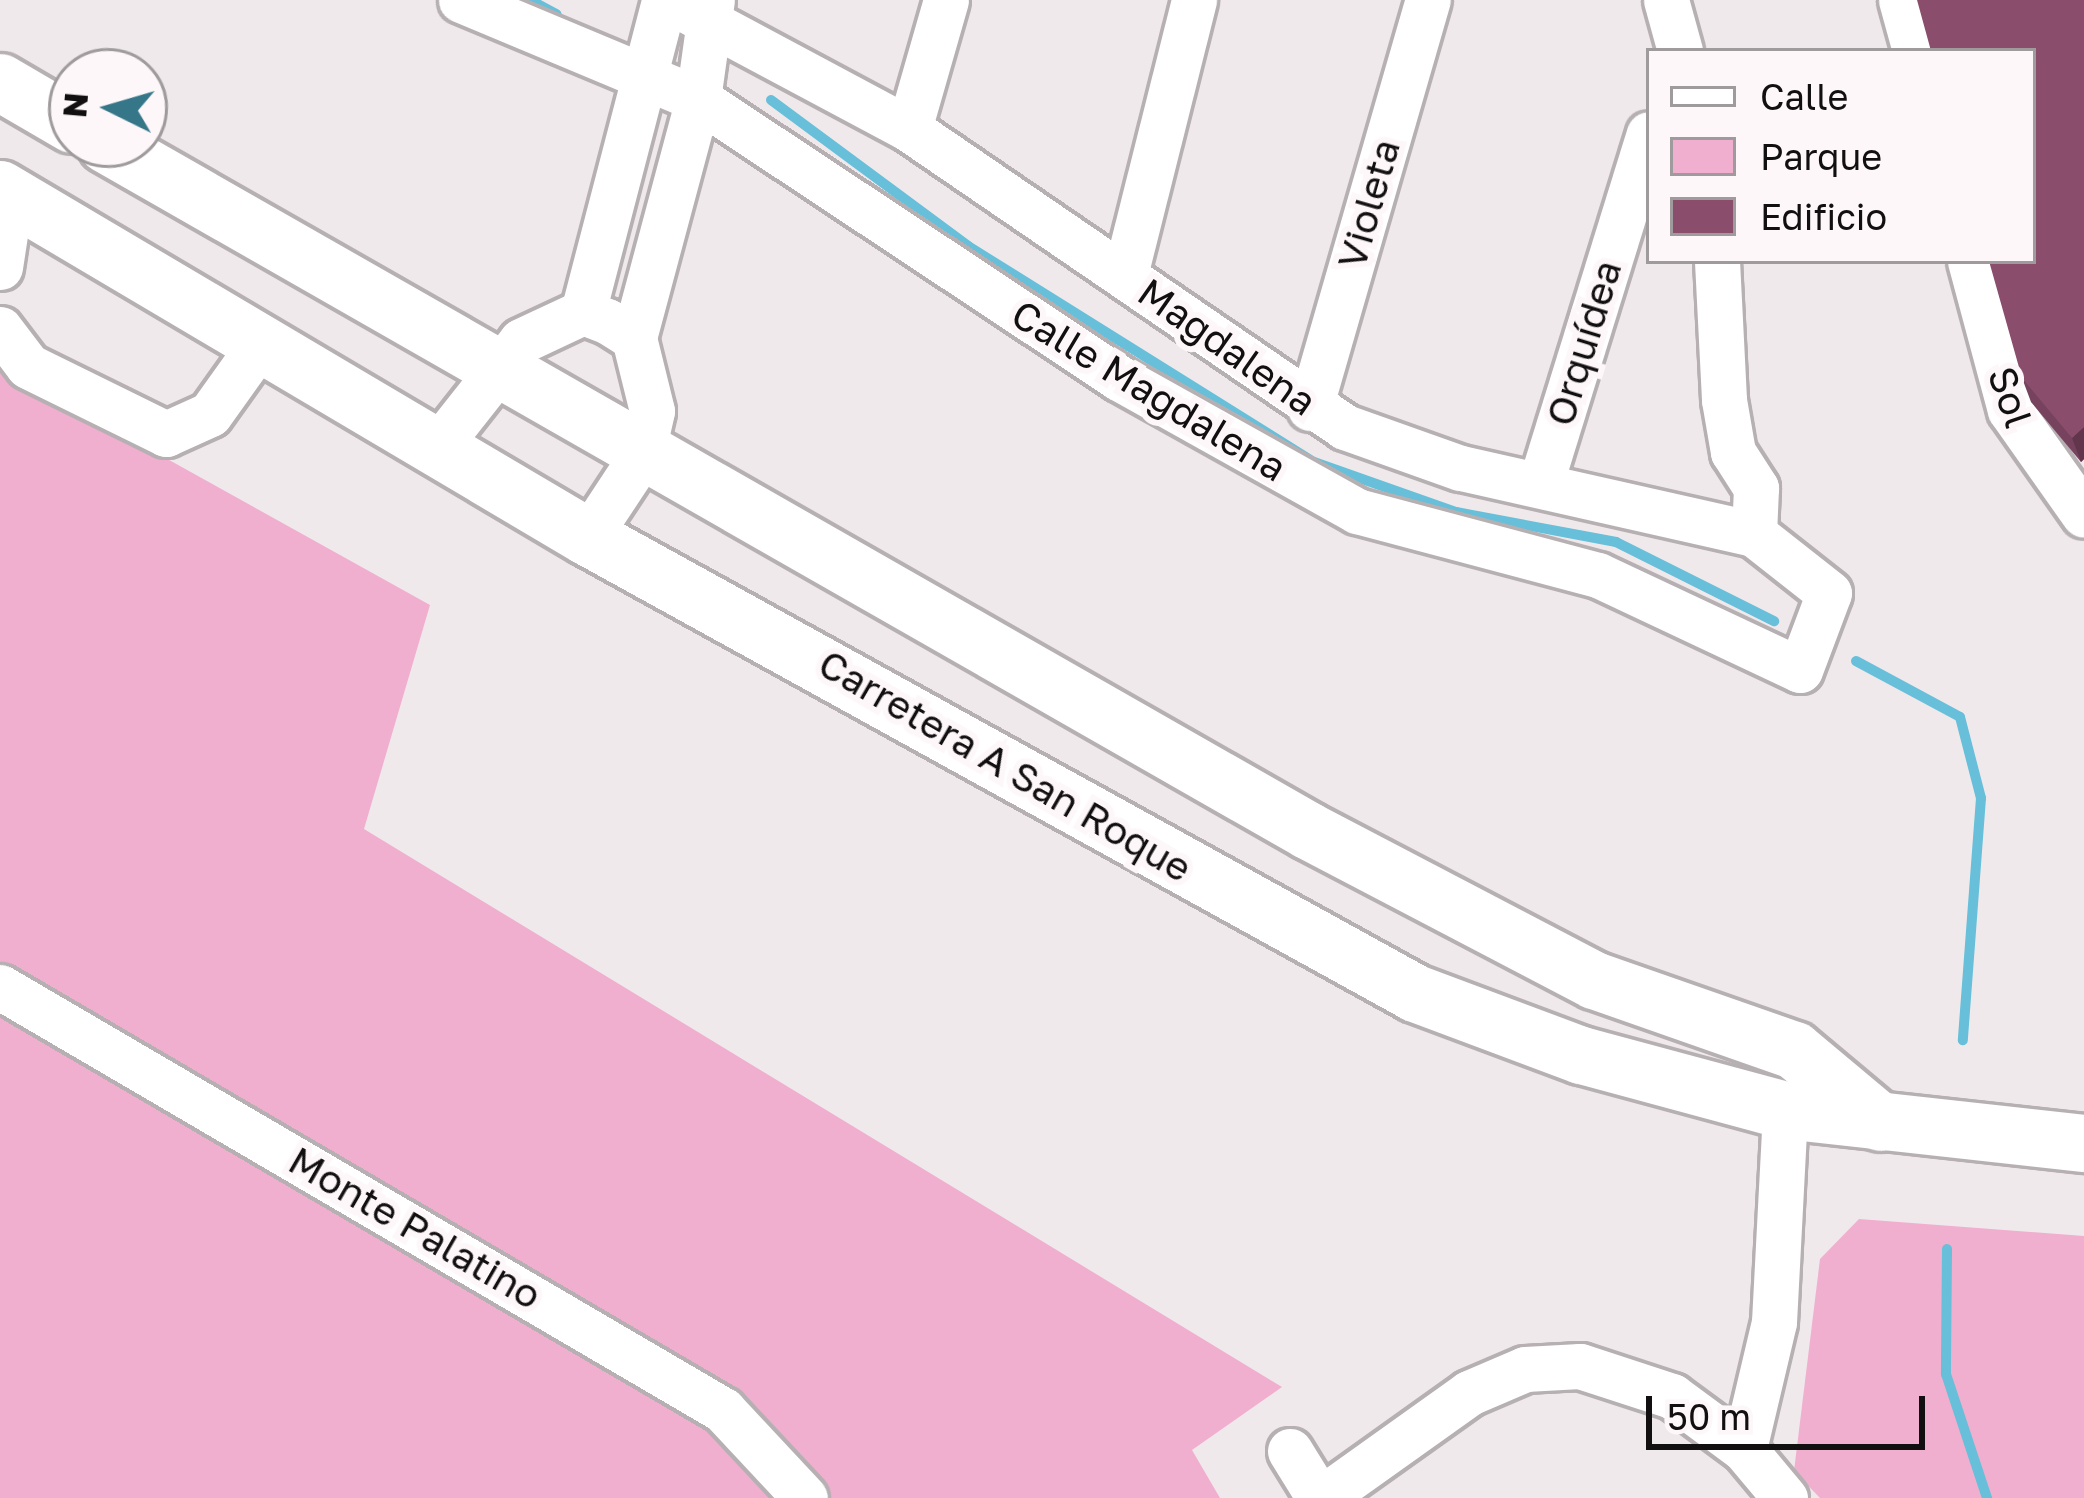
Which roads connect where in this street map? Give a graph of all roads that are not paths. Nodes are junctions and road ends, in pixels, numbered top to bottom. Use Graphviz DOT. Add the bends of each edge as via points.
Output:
graph roads {
  1 [pos="461,0"];
  2 [pos="665,0"];
  3 [pos="946,0"];
  4 [pos="1194,0"];
  5 [pos="1428,0"];
  6 [pos="1901,0"];
  7 [pos="712,8"];
  8 [pos="1914,48"];
  9 [pos="650,77"];
  10 [pos="0,82"];
  11 [pos="698,98"];
  12 [pos="48,110"];
  13 [pos="909,129"];
  14 [pos="1646,144"];
  15 [pos="147,168"];
  16 [pos="5,192"];
  17 [pos="1718,264"];
  18 [pos="1971,264"];
  19 [pos="0,267"];
  20 [pos="1125,275"];
  21 [pos="583,312"];
  22 [pos="0,329"];
  23 [pos="634,338"];
  24 [pos="262,341"];
  25 [pos="492,369"];
  26 [pos="1310,408"];
  27 [pos="439,445"];
  28 [pos="642,455"];
  29 [pos="1541,482"];
  30 [pos="2084,515"];
  31 [pos="1754,534"];
  32 [pos="588,538"];
  33 [pos="1828,593"];
  34 [pos="0,987"];
  35 [pos="1785,1110"];
  36 [pos="1880,1122"];
  37 [pos="2084,1143"];
  38 [pos="1290,1451"];
  39 [pos="1758,1480"];
  40 [pos="805,1498"];
  41 [pos="1321,1498"];
  1 -- 9 [label="street, Calle Magdalena"];
  2 -- 7 [label="street, Magdalena"];
  2 -- 9 [label="street"];
  3 -- 13 [label="street"];
  4 -- 20 [label="street"];
  5 -- 26 [label="street, Violeta"];
  6 -- 8 [label="street"];
  7 -- 11 [label="street"];
  7 -- 13 [label="street, Magdalena"];
  9 -- 11 [label="street, Calle Magdalena"];
  9 -- 21 [label="street"];
  10 -- 12 [label="main road"];
  11 -- 23 [label="street"];
  11 -- 33 [label="street, Calle Magdalena" via="1119,378 1357,511 1598,575 1800,670"];
  13 -- 20 [label="street, Magdalena"];
  14 -- 29 [label="street, Orquídea"];
  15 -- 25 [label="main road"];
  16 -- 19 [label="street"];
  16 -- 24 [label="main road, Carretera A San Roque"];
  17 -- 31 [label="street" via="1724,400 1733,452 1756,488"];
  18 -- 30 [label="street, Sol" via="2010,410"];
  20 -- 26 [label="street, Magdalena"];
  21 -- 23 [label="street"];
  21 -- 25 [label="street"];
  22 -- 24 [label="street" via="28,366 166,434 210,414"];
  23 -- 28 [label="street" via="651,388"];
  24 -- 27 [label="main road, Carretera A San Roque"];
  25 -- 27 [label="street"];
  25 -- 28 [label="main road"];
  26 -- 29 [label="street, Magdalena" via="1397,448"];
  27 -- 32 [label="main road, Carretera A San Roque"];
  28 -- 32 [label="street"];
  28 -- 36 [label="main road" via="1512,938 1594,980 1794,1050"];
  29 -- 31 [label="street, Magdalena"];
  31 -- 33 [label="street, Magdalena"];
  32 -- 35 [label="main road, Carretera A San Roque" via="1415,993 1581,1055"];
  34 -- 40 [label="street, Monte Palatino" via="723,1410"];
  35 -- 36 [label="main road, Carretera A San Roque"];
  35 -- 39 [label="street"];
  36 -- 37 [label="main road, Carretera A San Roque"];
  38 -- 41 [label="street"];
  39 -- 41 [label="street" via="1672,1396 1619,1374 1525,1369 1469,1393"];
}
